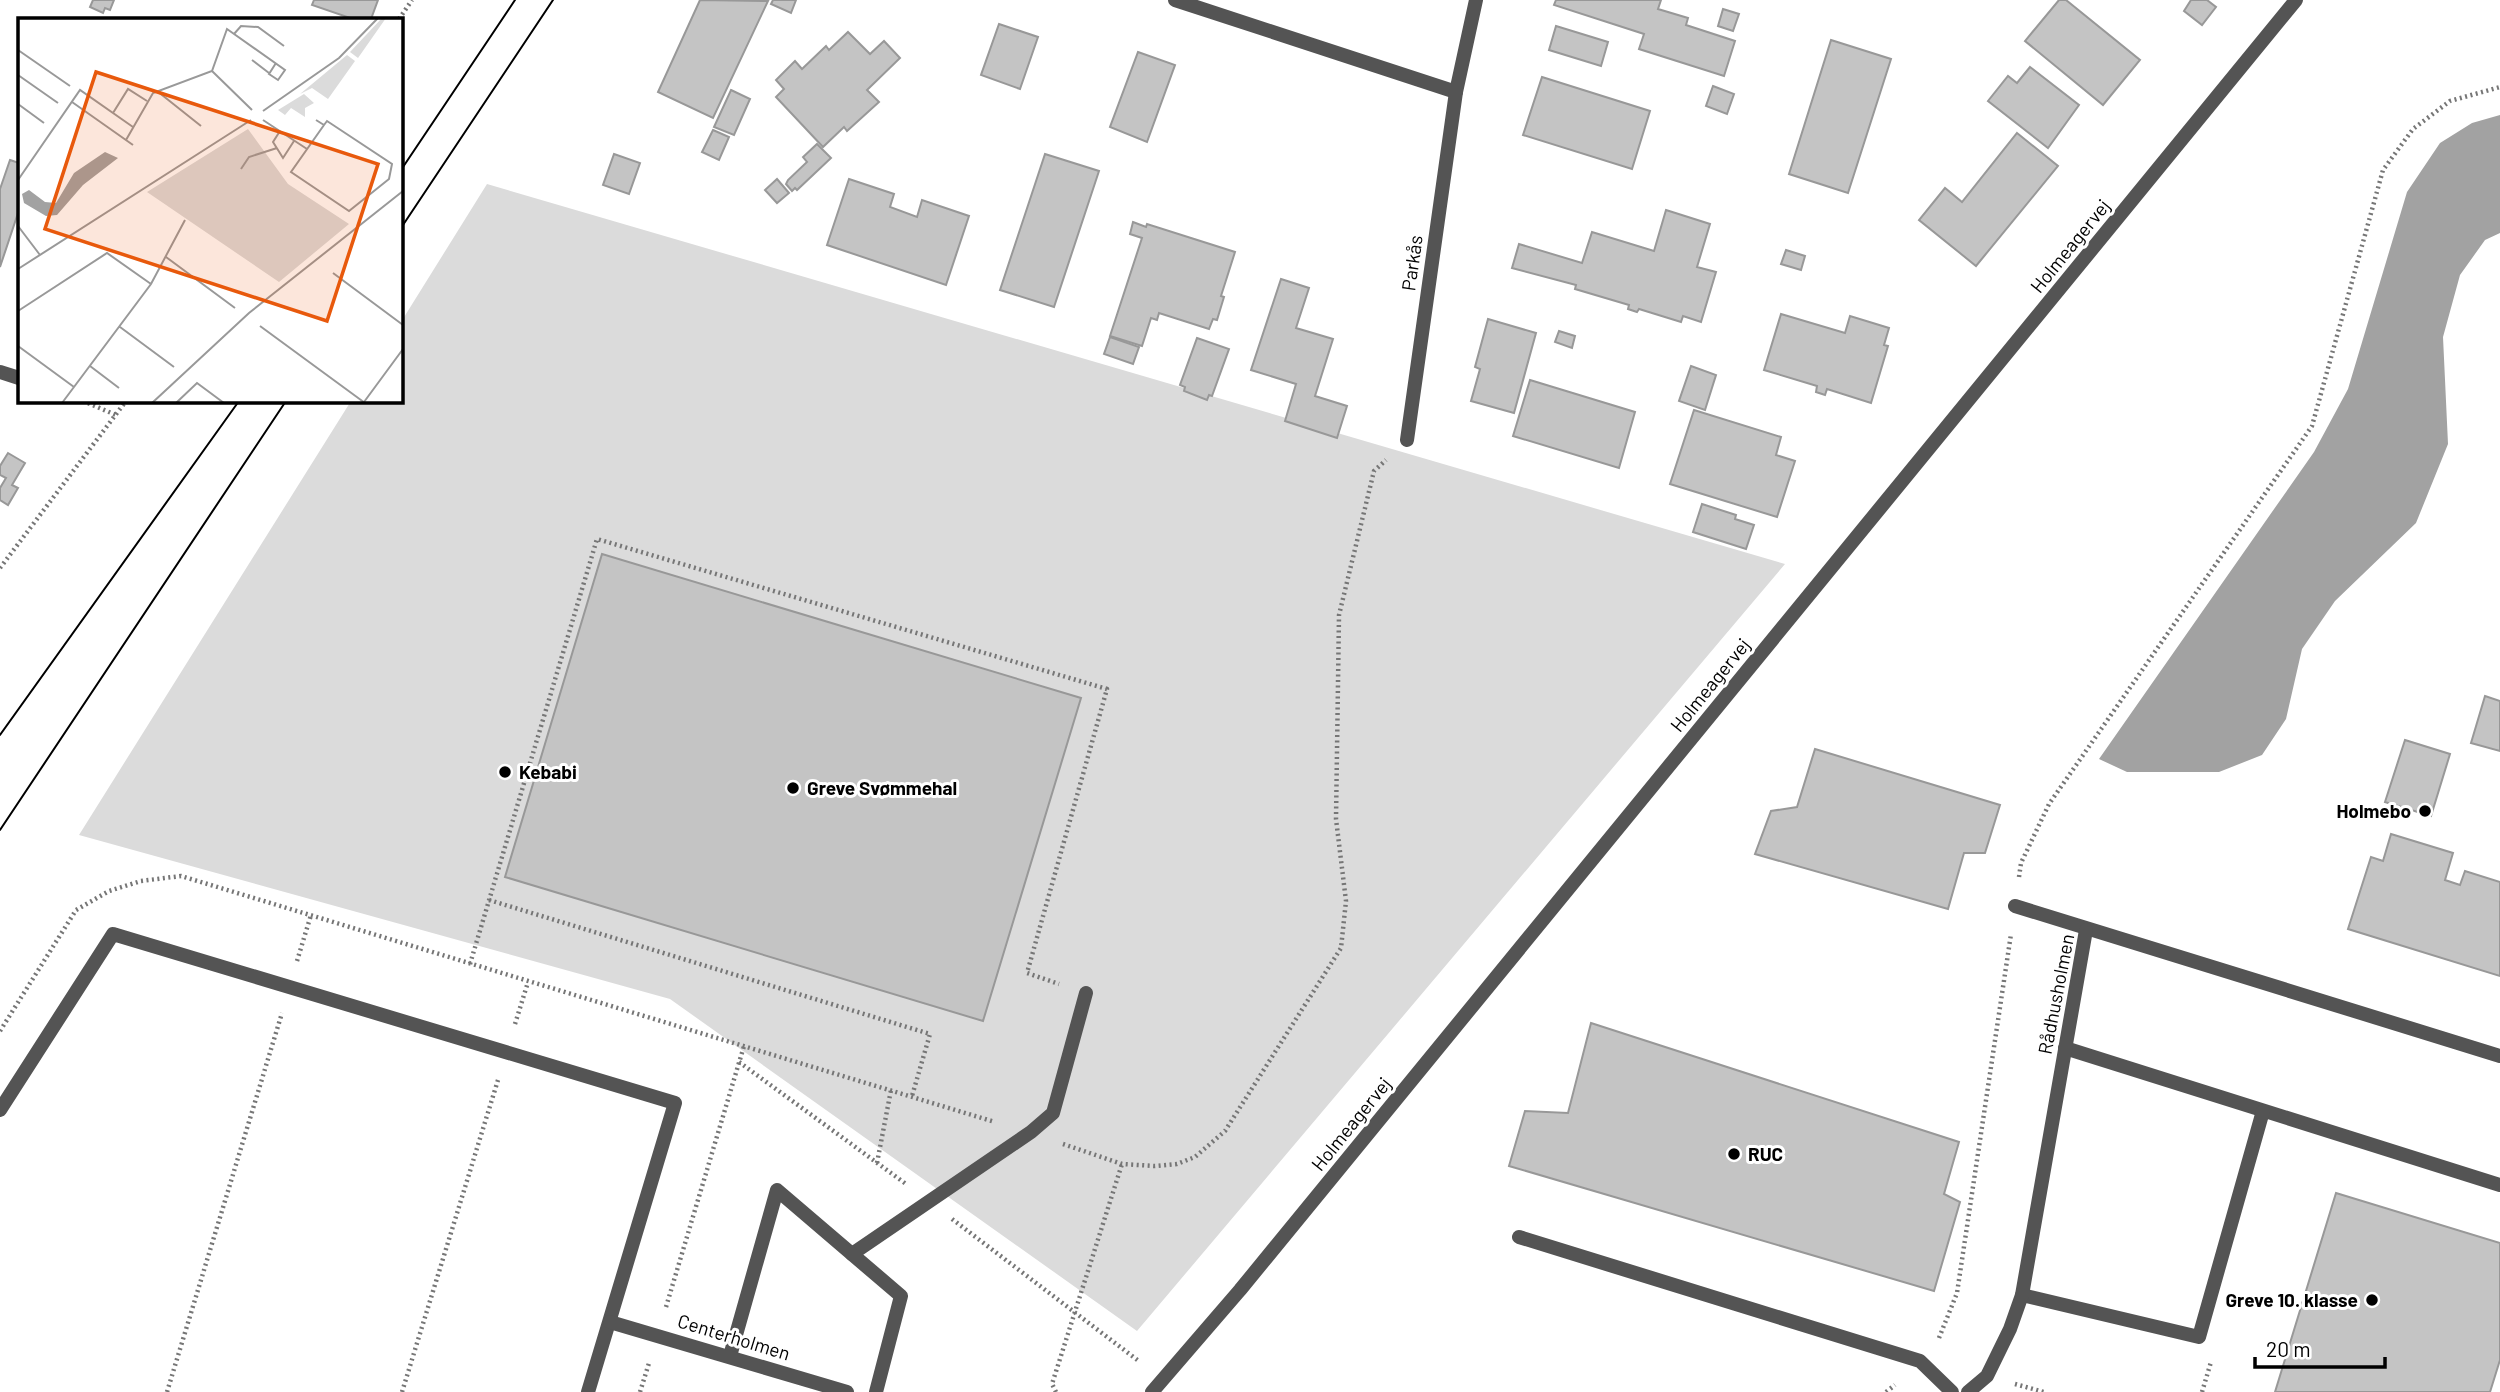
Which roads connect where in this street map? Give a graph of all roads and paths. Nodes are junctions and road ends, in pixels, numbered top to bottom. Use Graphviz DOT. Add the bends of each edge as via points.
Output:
graph roads {
  1 [pos="412,0"];
  2 [pos="1175,0"];
  3 [pos="1476,0"];
  4 [pos="2296,0"];
  5 [pos="400,18"];
  6 [pos="2500,87"];
  7 [pos="1456,92"];
  8 [pos="0,372"];
  9 [pos="18,378"];
  10 [pos="85,402"];
  11 [pos="125,402"];
  12 [pos="116,415"];
  13 [pos="1407,440"];
  14 [pos="0,568"];
  15 [pos="489,900"];
  16 [pos="2015,906"];
  17 [pos="311,915"];
  18 [pos="2086,930"];
  19 [pos="470,964"];
  20 [pos="528,982"];
  21 [pos="289,987"];
  22 [pos="1086,993"];
  23 [pos="0,1031"];
  24 [pos="744,1046"];
  25 [pos="2065,1048"];
  26 [pos="506,1052"];
  27 [pos="2500,1056"];
  28 [pos="891,1090"];
  29 [pos="912,1097"];
  30 [pos="0,1111"];
  31 [pos="2263,1111"];
  32 [pos="1031,1132"];
  33 [pos="877,1163"];
  34 [pos="1122,1164"];
  35 [pos="2500,1185"];
  36 [pos="1519,1237"];
  37 [pos="852,1254"];
  38 [pos="2022,1295"];
  39 [pos="610,1321"];
  40 [pos="658,1334"];
  41 [pos="730,1356"];
  42 [pos="1920,1361"];
  43 [pos="167,1392"];
  44 [pos="402,1392"];
  45 [pos="588,1392"];
  46 [pos="640,1392"];
  47 [pos="847,1392"];
  48 [pos="876,1392"];
  49 [pos="1056,1392"];
  50 [pos="1152,1392"];
  51 [pos="1886,1392"];
  52 [pos="1952,1392"];
  53 [pos="1968,1392"];
  1 -- 5 [label="path"];
  2 -- 7 [label="street"];
  3 -- 7 [label="street, Parkås"];
  4 -- 50 [label="street, Holmeagervej"];
  6 -- 16 [label="path" via="2451,101 2413,129 2384,170 2312,426 2049,804 2021,863"];
  7 -- 13 [label="street, Parkås"];
  8 -- 9 [label="street"];
  10 -- 12 [label="path"];
  11 -- 12 [label="path"];
  12 -- 14 [label="path"];
  13 -- 34 [label="path" via="1374,471 1339,615 1336,819 1346,901 1341,948 1224,1131 1195,1157 1177,1164"];
  15 -- 19 [label="path"];
  15 -- 22 [label="path" via="597,539 1107,689 1027,973"];
  15 -- 29 [label="path" via="930,1034"];
  16 -- 18 [label="street"];
  16 -- 42 [label="path" via="1957,1293 1936,1346"];
  17 -- 19 [label="path"];
  17 -- 21 [label="path"];
  17 -- 23 [label="path" via="181,876 109,891 76,910"];
  18 -- 25 [label="street, Rådhusholmen"];
  18 -- 27 [label="street, Rådhusholmen"];
  19 -- 20 [label="path"];
  20 -- 24 [label="path"];
  20 -- 26 [label="path"];
  21 -- 26 [label="street"];
  21 -- 30 [label="street" via="113,934"];
  21 -- 43 [label="path"];
  22 -- 32 [label="street" via="1053,1113"];
  24 -- 28 [label="path"];
  24 -- 40 [label="path"];
  25 -- 31 [label="street"];
  25 -- 38 [label="street, Rådhusholmen"];
  26 -- 39 [label="street" via="675,1103"];
  26 -- 44 [label="path"];
  28 -- 29 [label="path"];
  28 -- 33 [label="path"];
  29 -- 32 [label="path"];
  31 -- 35 [label="street"];
  31 -- 38 [label="street" via="2199,1338"];
  32 -- 34 [label="path"];
  32 -- 37 [label="street"];
  34 -- 49 [label="path" via="1052,1384"];
  36 -- 42 [label="street"];
  37 -- 41 [label="street" via="778,1190"];
  37 -- 48 [label="street" via="901,1296"];
  38 -- 53 [label="street, Rådhusholmen" via="1987,1376"];
  39 -- 40 [label="street, Centerholmen"];
  39 -- 45 [label="street"];
  40 -- 41 [label="street, Centerholmen"];
  40 -- 46 [label="path"];
  41 -- 47 [label="street, Centerholmen"];
  42 -- 51 [label="path"];
  42 -- 52 [label="street"];
}
